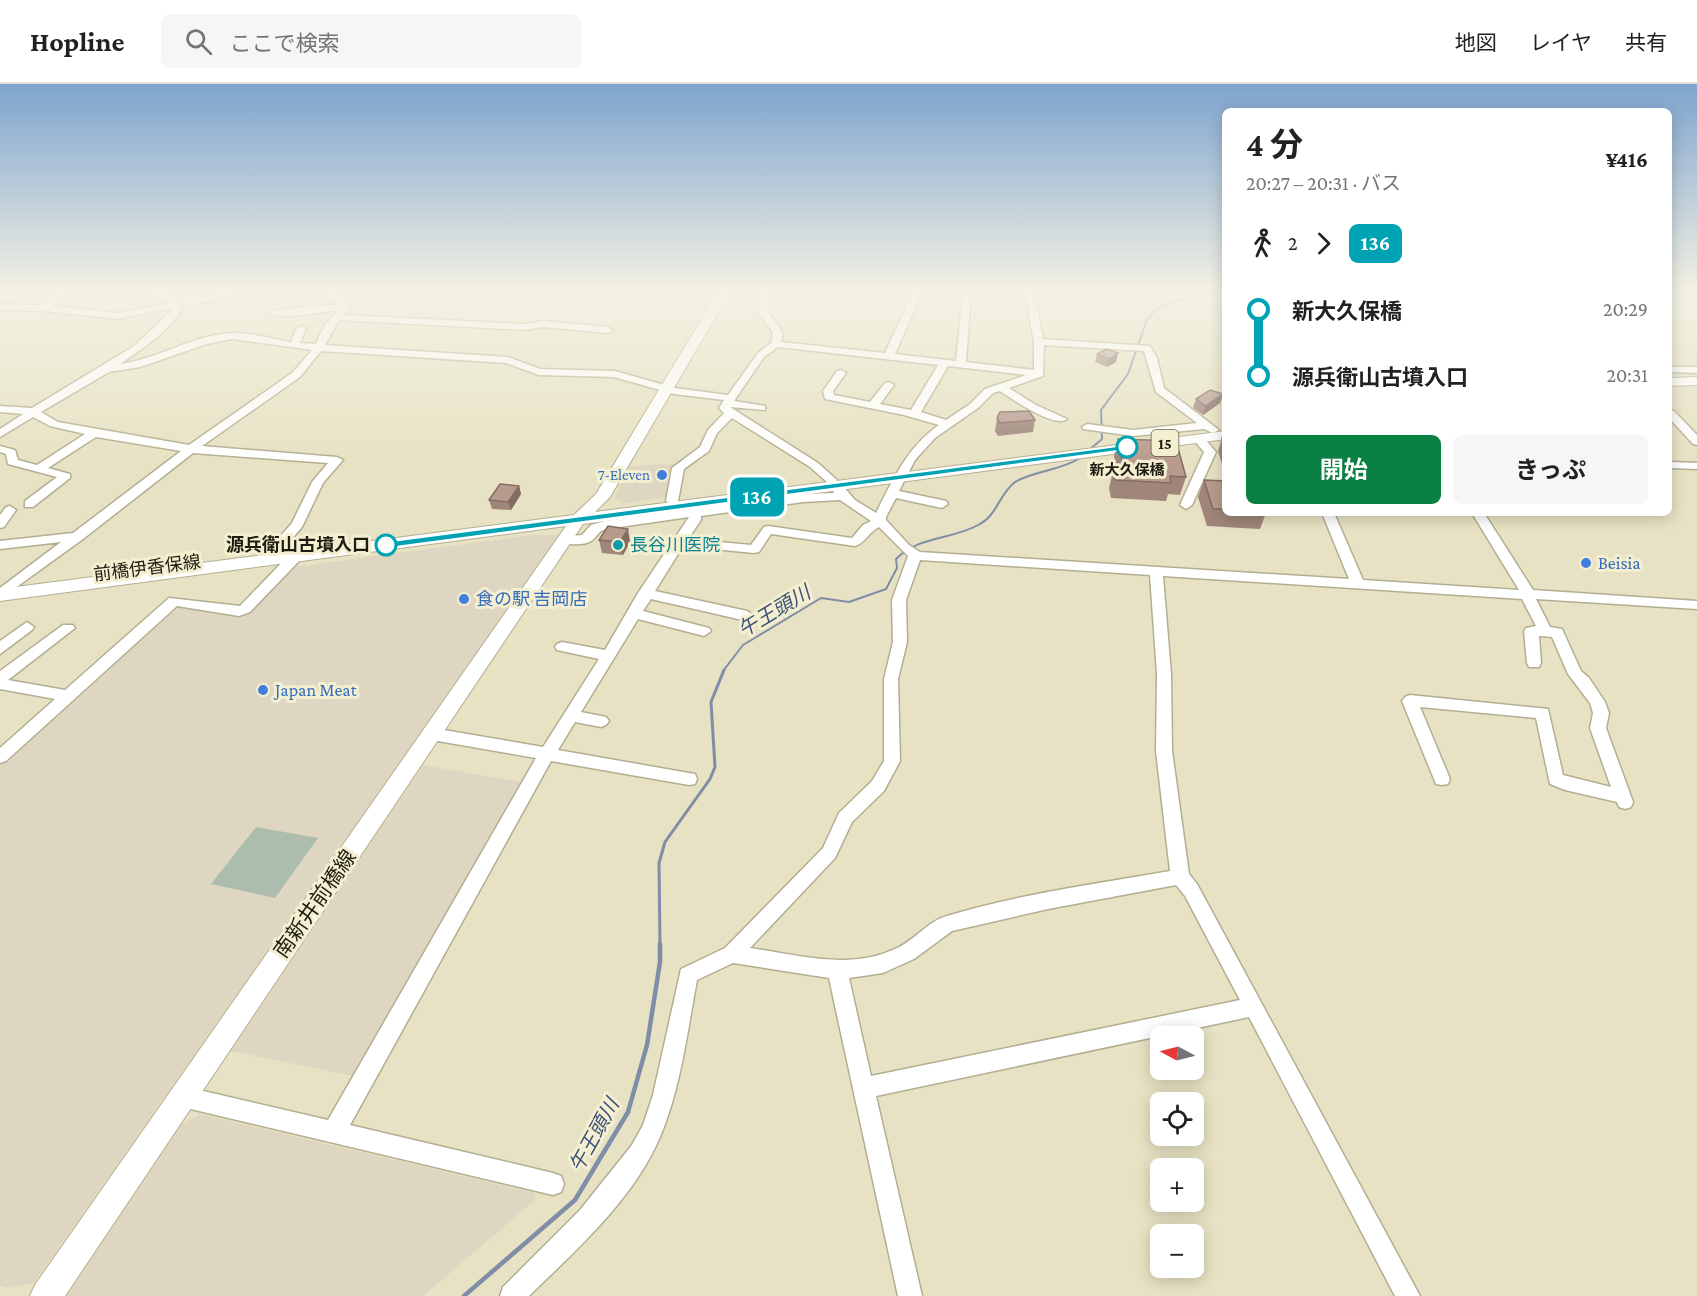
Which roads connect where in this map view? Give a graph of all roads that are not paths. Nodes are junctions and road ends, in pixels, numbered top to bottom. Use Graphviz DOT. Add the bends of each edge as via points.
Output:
graph roads {
  1 [pos="136,349"];
  2 [pos="183,349"];
  3 [pos="318,349"];
  4 [pos="354,349"];
  5 [pos="683,349"];
  6 [pos="687,349"];
  7 [pos="770,349"];
  8 [pos="819,349"];
  9 [pos="892,349"];
  10 [pos="962,349"];
  11 [pos="1039,349"];
  12 [pos="1146,349"];
  13 [pos="889,356"];
  14 [pos="945,362"];
  15 [pos="961,365"];
  16 [pos="110,369"];
  17 [pos="1697,370"];
  18 [pos="841,373"];
  19 [pos="1040,374"];
  20 [pos="1697,375"];
  21 [pos="1672,376"];
  22 [pos="1672,376"];
  23 [pos="1672,376"];
  24 [pos="1697,381"];
  25 [pos="889,385"];
  26 [pos="662,387"];
  27 [pos="1001,387"];
  28 [pos="728,405"];
  29 [pos="872,407"];
  30 [pos="761,408"];
  31 [pos="0,409"];
  32 [pos="31,411"];
  33 [pos="914,414"];
  34 [pos="1672,415"];
  35 [pos="1062,419"];
  36 [pos="948,425"];
  37 [pos="1093,428"];
  38 [pos="1218,430"];
  39 [pos="94,433"];
  40 [pos="0,434"];
  41 [pos="1199,439"];
  42 [pos="1108,442"];
  43 [pos="1697,442"];
  44 [pos="0,449"];
  45 [pos="191,449"];
  46 [pos="1672,465"];
  47 [pos="1697,466"];
  48 [pos="39,469"];
  49 [pos="898,481"];
  50 [pos="1196,484"];
  51 [pos="1214,486"];
  52 [pos="837,488"];
  53 [pos="672,501"];
  54 [pos="29,504"];
  55 [pos="942,504"];
  56 [pos="1186,505"];
  57 [pos="10,510"];
  58 [pos="695,513"];
  59 [pos="581,516"];
  60 [pos="1329,516"];
  61 [pos="1480,516"];
  62 [pos="880,521"];
  63 [pos="0,524"];
  64 [pos="79,536"];
  65 [pos="564,540"];
  66 [pos="679,542"];
  67 [pos="0,545"];
  68 [pos="909,552"];
  69 [pos="272,553"];
  70 [pos="296,556"];
  71 [pos="1156,572"];
  72 [pos="1358,585"];
  73 [pos="8,586"];
  74 [pos="645,593"];
  75 [pos="1527,594"];
  76 [pos="0,595"];
  77 [pos="1697,605"];
  78 [pos="633,613"];
  79 [pos="747,616"];
  80 [pos="27,627"];
  81 [pos="68,628"];
  82 [pos="1545,630"];
  83 [pos="704,631"];
  84 [pos="562,647"];
  85 [pos="0,649"];
  86 [pos="607,655"];
  87 [pos="1534,663"];
  88 [pos="0,679"];
  89 [pos="0,684"];
  90 [pos="68,696"];
  91 [pos="570,715"];
  92 [pos="601,721"];
  93 [pos="432,734"];
  94 [pos="547,754"];
  95 [pos="0,757"];
  96 [pos="689,779"];
  97 [pos="1442,779"];
  98 [pos="1180,877"];
  99 [pos="732,954"];
  100 [pos="837,970"];
  101 [pos="1253,1007"];
  102 [pos="864,1088"];
  103 [pos="182,1097"];
  104 [pos="334,1132"];
  105 [pos="553,1184"];
  106 [pos="46,1296"];
  107 [pos="512,1296"];
  108 [pos="910,1296"];
  109 [pos="1408,1296"];
  1 -- 16 [label="street"];
  2 -- 16 [label="street" via="136,365"];
  3 -- 45 [label="street" via="296,375"];
  4 -- 26 [label="street" via="508,360 539,372 615,374"];
  5 -- 26 [label="main road, 南新井前橋線"];
  6 -- 26 [label="main road, 南新井前橋線"];
  7 -- 28 [label="street" via="761,355"];
  8 -- 13 [label="street"];
  9 -- 13 [label="street"];
  10 -- 15 [label="street"];
  11 -- 19 [label="street"];
  12 -- 38 [label="street" via="1151,354 1160,390 1173,403"];
  13 -- 14 [label="street"];
  14 -- 15 [label="street"];
  14 -- 33 [label="street"];
  15 -- 19 [label="street"];
  16 -- 32 [label="street"];
  17 -- 21 [label="street"];
  18 -- 29 [label="street" via="828,396"];
  19 -- 27 [label="street"];
  20 -- 22 [label="main road"];
  23 -- 24 [label="main road"];
  25 -- 29 [label="street"];
  26 -- 28 [label="street"];
  26 -- 59 [label="main road, 南新井前橋線" via="602,497"];
  27 -- 35 [label="street" via="1032,407"];
  27 -- 36 [label="street" via="988,391"];
  28 -- 30 [label="street"];
  28 -- 52 [label="street" via="814,465"];
  28 -- 53 [label="street" via="705,449 678,468"];
  29 -- 33 [label="street"];
  31 -- 32 [label="street"];
  32 -- 39 [label="street" via="54,424"];
  32 -- 40 [label="street"];
  33 -- 36 [label="street"];
  34 -- 43 [label="street"];
  36 -- 49 [label="street" via="931,436 910,459"];
  37 -- 42 [label="street"];
  38 -- 41 [label="main road, 15"];
  38 -- 42 [label="main road, 15"];
  39 -- 45 [label="street"];
  39 -- 48 [label="street"];
  41 -- 42 [label="main road, 15"];
  41 -- 50 [label="street" via="1210,452"];
  42 -- 49 [label="main road, 前橋伊香保線 / 15" via="1073,452"];
  44 -- 48 [label="street" via="11,452 12,462"];
  45 -- 64 [label="street"];
  45 -- 69 [label="street" via="337,460 318,482 298,524"];
  46 -- 47 [label="street"];
  48 -- 54 [label="street" via="66,476"];
  49 -- 52 [label="main road, 前橋伊香保線 / 15"];
  49 -- 55 [label="street"];
  49 -- 62 [label="street"];
  50 -- 51 [label="street"];
  50 -- 56 [label="street"];
  52 -- 53 [label="main road, 前橋伊香保線 / 15"];
  52 -- 58 [label="street" via="803,498"];
  52 -- 59 [label="main road, 前橋伊香保線 / 15"];
  52 -- 62 [label="street"];
  53 -- 59 [label="main road, 前橋伊香保線 / 15"];
  57 -- 63 [label="street"];
  58 -- 65 [label="street" via="605,525 595,528 586,539"];
  58 -- 66 [label="street" via="695,520"];
  59 -- 65 [label="main road, 南新井前橋線"];
  59 -- 69 [label="main road, 前橋伊香保線 / 15"];
  59 -- 70 [label="main road, 前橋伊香保線 / 15"];
  60 -- 72 [label="street"];
  61 -- 75 [label="street"];
  62 -- 66 [label="street" via="867,528 855,542 768,530 754,549"];
  62 -- 68 [label="street"];
  64 -- 67 [label="street"];
  64 -- 73 [label="street"];
  65 -- 93 [label="main road, 南新井前橋線"];
  66 -- 74 [label="street"];
  68 -- 71 [label="street" via="953,560"];
  68 -- 99 [label="street" via="899,600 900,642 891,679 892,761 878,786 844,818 828,853"];
  69 -- 73 [label="main road, 前橋伊香保線 / 15"];
  70 -- 76 [label="main road, 前橋伊香保線 / 15" via="99,585"];
  70 -- 90 [label="street" via="240,611 174,601"];
  71 -- 72 [label="street"];
  71 -- 98 [label="street" via="1164,674 1164,751"];
  72 -- 75 [label="street"];
  73 -- 76 [label="street"];
  74 -- 78 [label="street"];
  74 -- 79 [label="street"];
  75 -- 77 [label="street"];
  75 -- 82 [label="street"];
  78 -- 83 [label="street"];
  78 -- 86 [label="street"];
  80 -- 85 [label="street"];
  81 -- 88 [label="street"];
  82 -- 87 [label="street" via="1531,631"];
  82 -- 97 [label="street" via="1560,636 1575,674 1597,702 1601,712 1598,729 1623,799 1556,779 1543,713 1410,701"];
  84 -- 86 [label="street"];
  86 -- 91 [label="street"];
  89 -- 90 [label="street"];
  90 -- 95 [label="street"];
  91 -- 92 [label="street"];
  91 -- 94 [label="street"];
  93 -- 94 [label="street"];
  93 -- 103 [label="main road, 南新井前橋線"];
  94 -- 96 [label="street"];
  94 -- 104 [label="street"];
  98 -- 100 [label="street" via="947,924 907,953 876,967"];
  98 -- 101 [label="street" via="1191,890"];
  99 -- 100 [label="street"];
  99 -- 107 [label="street" via="688,975 661,1106 651,1134 632,1164 593,1212"];
  100 -- 102 [label="street"];
  101 -- 102 [label="street"];
  101 -- 109 [label="street"];
  102 -- 108 [label="street"];
  103 -- 104 [label="street"];
  103 -- 106 [label="main road, 南新井前橋線"];
  104 -- 105 [label="street"];
}
